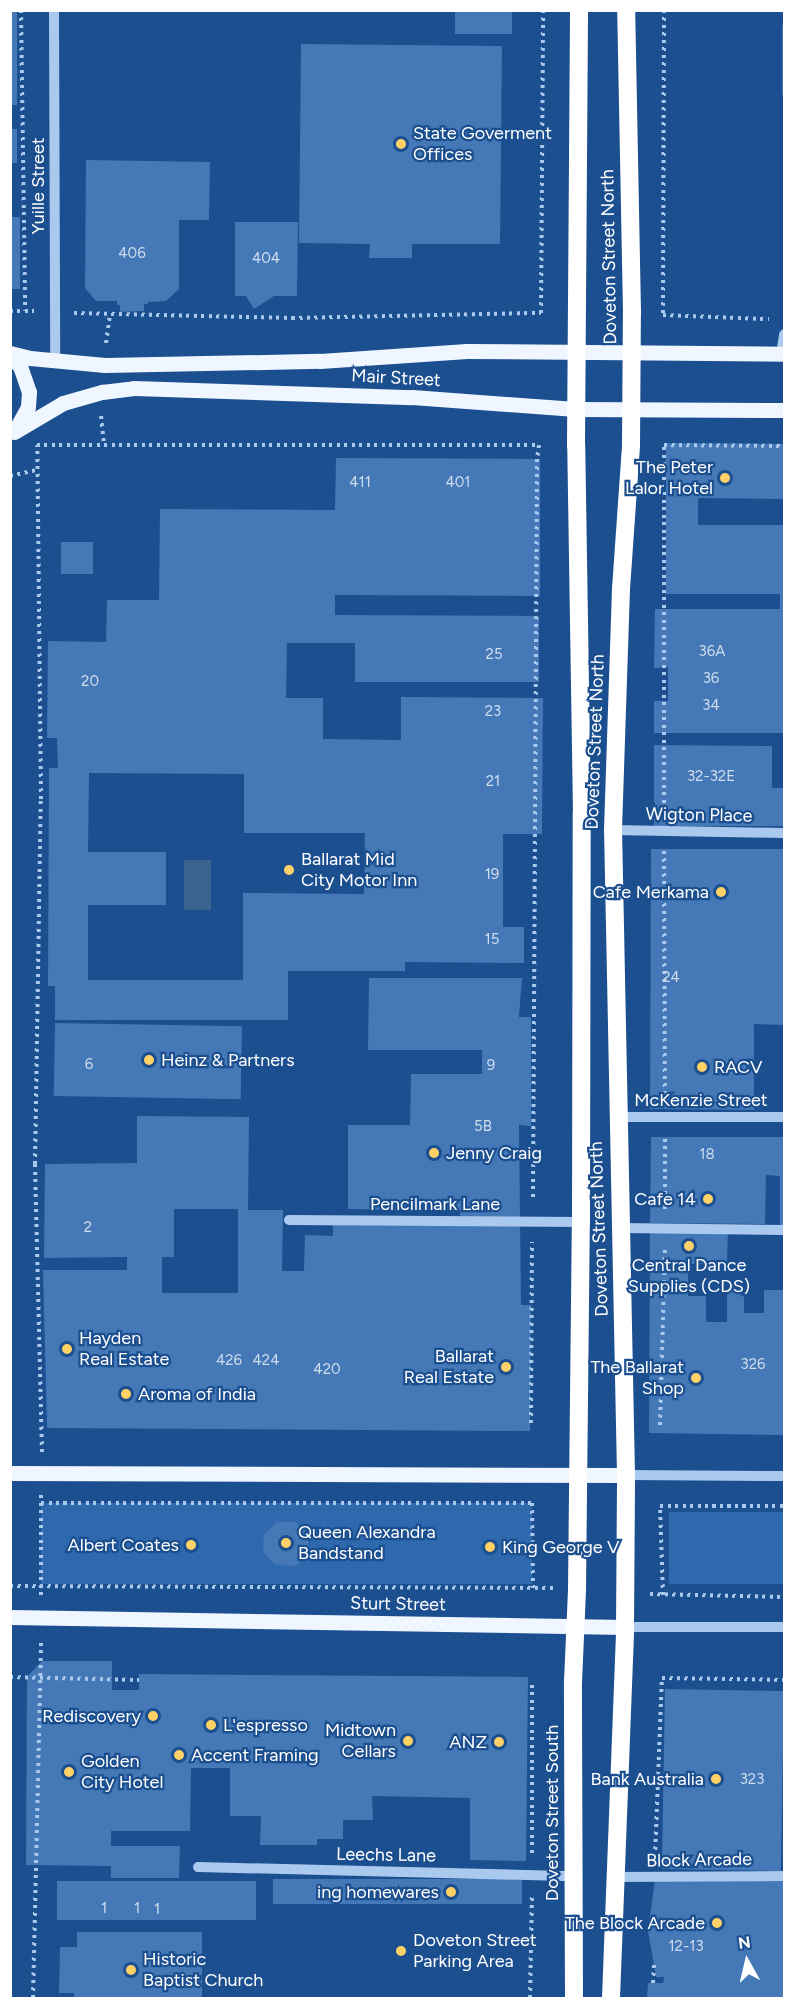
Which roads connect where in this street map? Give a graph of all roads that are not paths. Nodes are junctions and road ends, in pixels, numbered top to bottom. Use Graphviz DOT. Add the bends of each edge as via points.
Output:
graph roads {
  1 [pos="54,10"];
  2 [pos="579,10"];
  3 [pos="626,10"];
  4 [pos="784,334"];
  5 [pos="577,350"];
  6 [pos="632,351"];
  7 [pos="783,354"];
  8 [pos="10,355"];
  9 [pos="55,361"];
  10 [pos="576,409"];
  11 [pos="630,409"];
  12 [pos="784,410"];
  13 [pos="12,434"];
  14 [pos="613,830"];
  15 [pos="784,833"];
  16 [pos="617,1117"];
  17 [pos="784,1117"];
  18 [pos="289,1220"];
  19 [pos="581,1221"];
  20 [pos="620,1228"];
  21 [pos="784,1230"];
  22 [pos="10,1473"];
  23 [pos="576,1475"];
  24 [pos="626,1475"];
  25 [pos="784,1476"];
  26 [pos="10,1617"];
  27 [pos="576,1627"];
  28 [pos="784,1627"];
  29 [pos="625,1628"];
  30 [pos="198,1867"];
  31 [pos="573,1876"];
  32 [pos="784,1876"];
  33 [pos="615,1877"];
  34 [pos="574,1998"];
  35 [pos="610,1998"];
  1 -- 9 [label="street, Yuille Street"];
  2 -- 5 [label="highway, Doveton Street North"];
  3 -- 6 [label="highway, Doveton Street North"];
  4 -- 7 [label="street"];
  5 -- 6 [label="main road, Mair Street"];
  5 -- 9 [label="main road, Mair Street" via="467,351 308,361 105,365"];
  5 -- 10 [label="highway, Doveton Street North"];
  6 -- 7 [label="main road, Mair Street"];
  6 -- 11 [label="highway, Doveton Street North"];
  8 -- 9 [label="main road, Mair Street"];
  8 -- 13 [label="main road" via="20,366 29,392 23,420"];
  10 -- 11 [label="main road, Mair Street"];
  10 -- 13 [label="main road, Mair Street" via="412,397 134,388 63,403"];
  10 -- 19 [label="highway, Doveton Street North" via="582,813"];
  11 -- 12 [label="main road, Mair Street"];
  11 -- 14 [label="highway, Doveton Street North"];
  14 -- 15 [label="street, Wigton Place"];
  14 -- 16 [label="highway, Doveton Street North"];
  16 -- 17 [label="street, McKenzie Street"];
  16 -- 20 [label="highway, Doveton Street North"];
  18 -- 19 [label="street, Pencilmark Lane"];
  19 -- 23 [label="highway, Doveton Street North"];
  20 -- 21 [label="street"];
  20 -- 24 [label="highway, Doveton Street North"];
  22 -- 23 [label="main road"];
  23 -- 24 [label="main road"];
  23 -- 27 [label="highway, Doveton Street North"];
  24 -- 25 [label="street"];
  24 -- 29 [label="highway, Doveton Street North"];
  26 -- 27 [label="main road, Sturt Street"];
  27 -- 29 [label="main road, Sturt Street"];
  27 -- 31 [label="highway, Doveton Street South"];
  28 -- 29 [label="street, Sturt Street"];
  29 -- 33 [label="highway"];
  30 -- 31 [label="street, Leechs Lane"];
  31 -- 34 [label="highway, Doveton Street South"];
  32 -- 33 [label="street, Block Arcade"];
  33 -- 35 [label="highway"];
}
